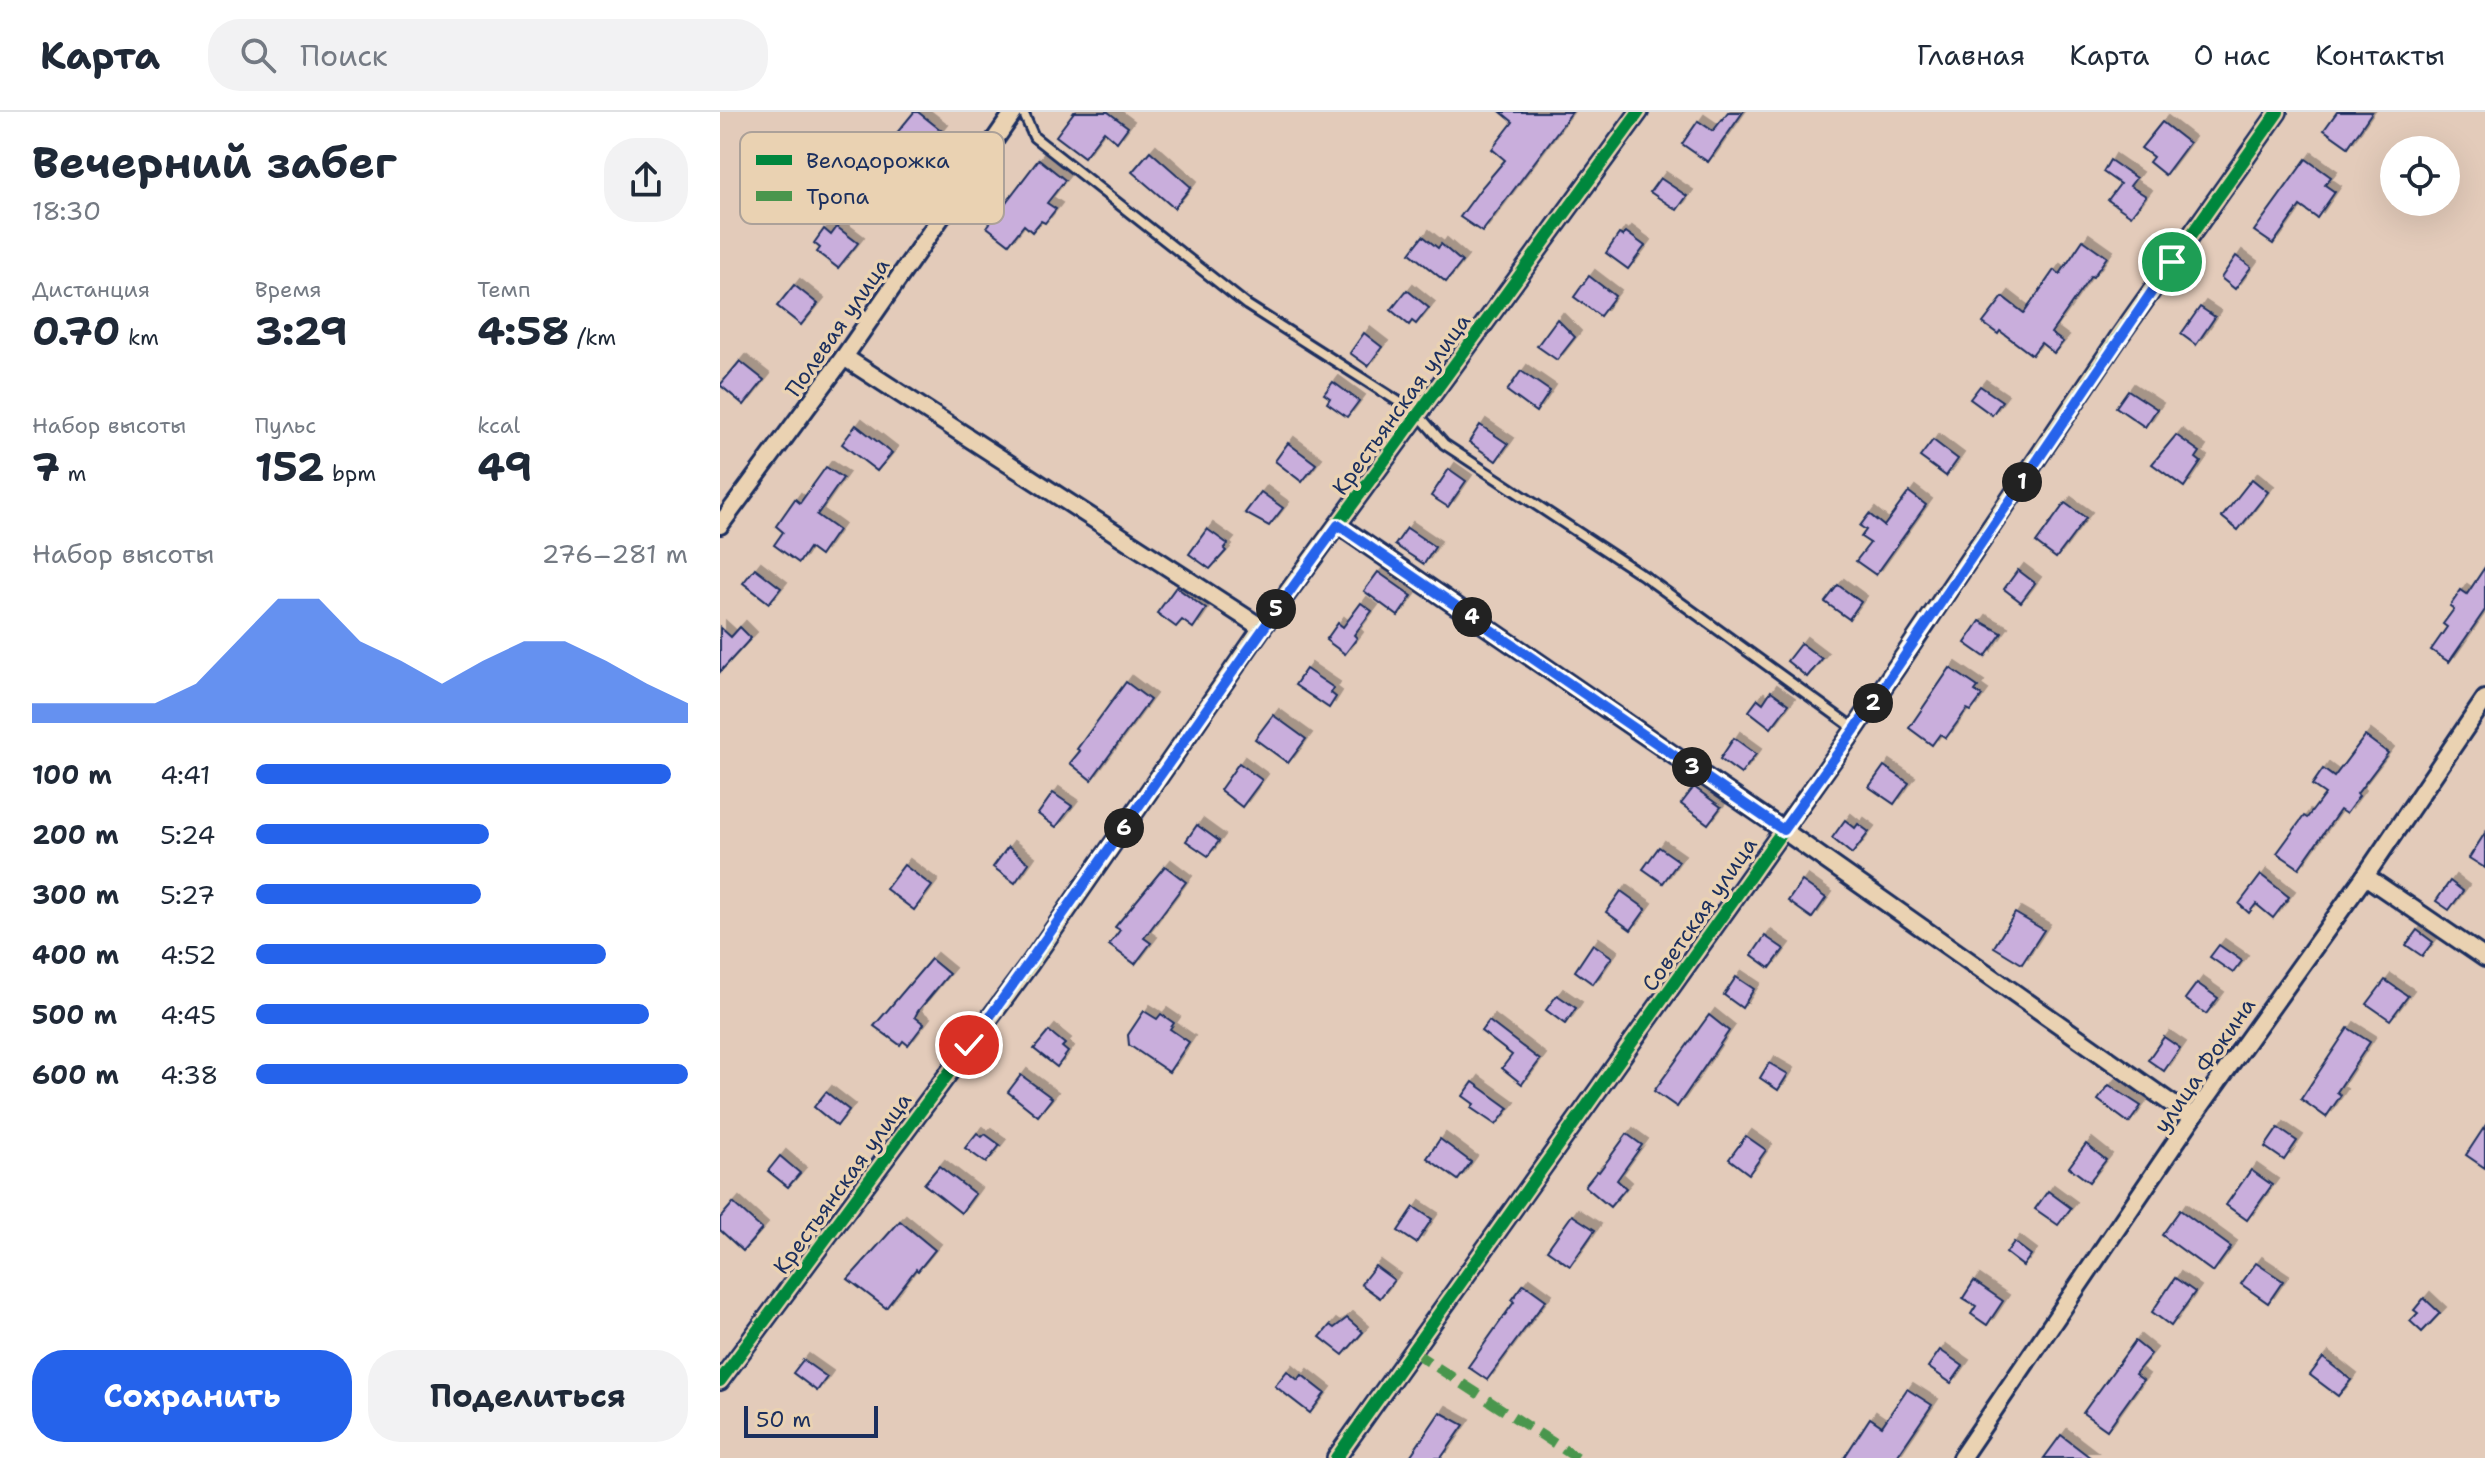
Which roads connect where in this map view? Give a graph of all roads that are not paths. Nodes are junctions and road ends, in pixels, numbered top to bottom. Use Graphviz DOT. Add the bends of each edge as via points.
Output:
graph roads {
  1 [pos="1014,112"];
  2 [pos="1023,112"];
  3 [pos="1639,112"];
  4 [pos="2278,112"];
  5 [pos="1000,132"];
  6 [pos="936,224"];
  7 [pos="844,357"];
  8 [pos="1418,414"];
  9 [pos="722,519"];
  10 [pos="1338,525"];
  11 [pos="1262,628"];
  12 [pos="2485,699"];
  13 [pos="1855,729"];
  14 [pos="1783,830"];
  15 [pos="2365,876"];
  16 [pos="2485,958"];
  17 [pos="2192,1118"];
  18 [pos="720,1381"];
  19 [pos="1336,1458"];
  20 [pos="1961,1458"];
  1 -- 5 [label="street, Полевая улица"];
  2 -- 8 [label="lane" via="1034,137 1247,305"];
  3 -- 8 [label="street, Крестьянская улица"];
  4 -- 13 [label="street, Советская улица"];
  6 -- 7 [label="street, Полевая улица"];
  7 -- 9 [label="street, Полевая улица"];
  7 -- 11 [label="street"];
  8 -- 10 [label="street, Крестьянская улица"];
  8 -- 13 [label="lane" via="1444,444 1644,576"];
  10 -- 11 [label="street, Крестьянская улица"];
  10 -- 14 [label="street"];
  11 -- 18 [label="street, Крестьянская улица" via="1029,965"];
  12 -- 15 [label="street, улица Фокина"];
  13 -- 14 [label="street, Советская улица"];
  14 -- 17 [label="street"];
  14 -- 19 [label="street, Советская улица"];
  15 -- 16 [label="street"];
  15 -- 17 [label="street, улица Фокина"];
  17 -- 20 [label="street, улица Фокина"];
}
